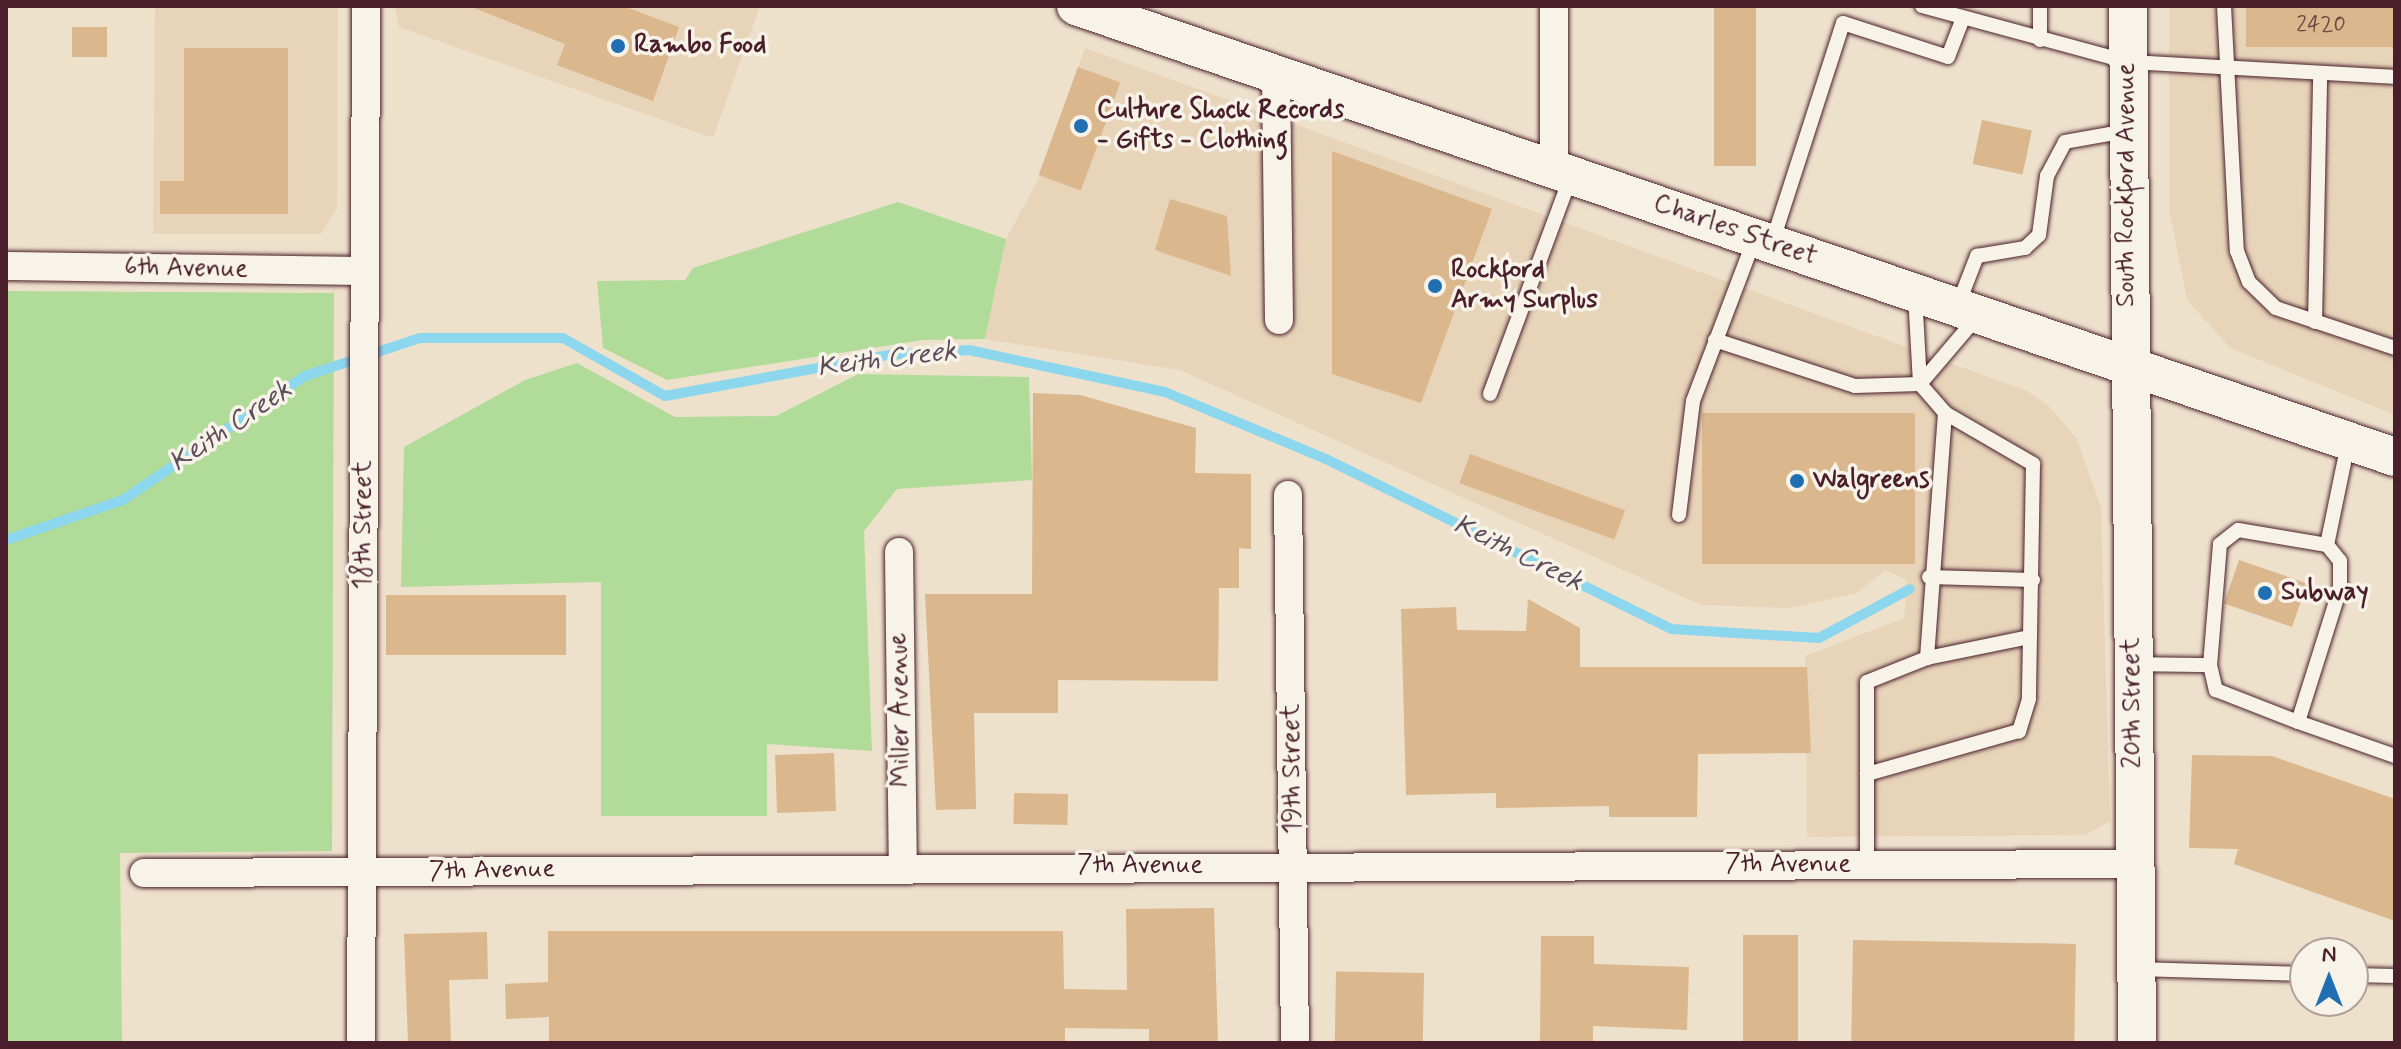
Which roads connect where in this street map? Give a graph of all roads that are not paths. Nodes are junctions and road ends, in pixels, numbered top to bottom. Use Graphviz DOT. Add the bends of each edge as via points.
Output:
graph roads {
  1 [pos="366,6"];
  2 [pos="1076,6"];
  3 [pos="1554,6"];
  4 [pos="1922,6"];
  5 [pos="2040,6"];
  6 [pos="2128,6"];
  7 [pos="2224,6"];
  8 [pos="1962,20"];
  9 [pos="2040,40"];
  10 [pos="2128,62"];
  11 [pos="2225,68"];
  12 [pos="1276,74"];
  13 [pos="2320,75"];
  14 [pos="2395,77"];
  15 [pos="2128,131"];
  16 [pos="1562,173"];
  17 [pos="1763,240"];
  18 [pos="6,266"];
  19 [pos="365,271"];
  20 [pos="1915,294"];
  21 [pos="1968,311"];
  22 [pos="1279,320"];
  23 [pos="2315,322"];
  24 [pos="1715,340"];
  25 [pos="2395,348"];
  26 [pos="2126,363"];
  27 [pos="1920,384"];
  28 [pos="1490,394"];
  29 [pos="1945,413"];
  30 [pos="2349,441"];
  31 [pos="2395,457"];
  32 [pos="1288,495"];
  33 [pos="1679,515"];
  34 [pos="2327,545"];
  35 [pos="899,552"];
  36 [pos="1929,577"];
  37 [pos="2033,580"];
  38 [pos="2029,637"];
  39 [pos="1927,658"];
  40 [pos="2132,663"];
  41 [pos="2210,665"];
  42 [pos="2298,722"];
  43 [pos="2395,756"];
  44 [pos="1867,774"];
  45 [pos="1867,864"];
  46 [pos="2136,864"];
  47 [pos="1294,866"];
  48 [pos="903,867"];
  49 [pos="144,873"];
  50 [pos="362,873"];
  51 [pos="2137,969"];
  52 [pos="2289,974"];
  53 [pos="2369,975"];
  54 [pos="2395,976"];
  55 [pos="361,1043"];
  56 [pos="1295,1043"];
  57 [pos="2137,1043"];
  1 -- 19 [label="street, 18th Street"];
  2 -- 12 [label="main road, Charles Street"];
  3 -- 16 [label="street"];
  4 -- 8 [label="lane"];
  5 -- 9 [label="lane"];
  6 -- 10 [label="main road, South Rockford Avenue"];
  7 -- 11 [label="lane"];
  8 -- 9 [label="lane"];
  8 -- 17 [label="lane" via="1948,57 1843,23"];
  9 -- 10 [label="lane"];
  10 -- 11 [label="lane"];
  10 -- 15 [label="main road, South Rockford Avenue"];
  11 -- 13 [label="lane"];
  11 -- 23 [label="lane" via="2237,251 2249,282 2276,308"];
  12 -- 16 [label="main road, Charles Street"];
  12 -- 22 [label="street"];
  13 -- 14 [label="lane"];
  13 -- 23 [label="lane"];
  15 -- 21 [label="lane" via="2065,142 2052,157 2039,235 2025,248 1977,256"];
  15 -- 26 [label="main road, South Rockford Avenue"];
  16 -- 17 [label="main road, Charles Street"];
  16 -- 28 [label="lane"];
  17 -- 20 [label="main road, Charles Street"];
  17 -- 24 [label="lane"];
  18 -- 19 [label="street, 6th Avenue"];
  19 -- 50 [label="street, 18th Street"];
  20 -- 21 [label="main road, Charles Street"];
  20 -- 27 [label="lane"];
  21 -- 26 [label="main road, Charles Street"];
  21 -- 27 [label="lane"];
  23 -- 25 [label="lane"];
  24 -- 27 [label="lane" via="1855,386"];
  24 -- 33 [label="lane" via="1693,401"];
  26 -- 30 [label="main road, Charles Street"];
  26 -- 40 [label="main road, 20th Street"];
  27 -- 29 [label="lane"];
  29 -- 36 [label="lane"];
  29 -- 37 [label="lane" via="2033,464"];
  30 -- 31 [label="main road, Charles Street"];
  30 -- 34 [label="lane"];
  32 -- 47 [label="street, 19th Street"];
  34 -- 41 [label="lane" via="2258,528 2238,530 2220,544"];
  34 -- 42 [label="lane" via="2340,561 2340,589"];
  35 -- 48 [label="street, Miller Avenue"];
  36 -- 37 [label="lane"];
  36 -- 39 [label="lane"];
  37 -- 38 [label="lane"];
  38 -- 39 [label="lane"];
  38 -- 44 [label="lane" via="2029,699 2019,731"];
  39 -- 44 [label="lane" via="1867,682"];
  40 -- 41 [label="lane"];
  40 -- 46 [label="main road, 20th Street"];
  41 -- 42 [label="lane" via="2216,690"];
  42 -- 43 [label="lane"];
  44 -- 45 [label="lane"];
  45 -- 46 [label="street, 7th Avenue"];
  45 -- 47 [label="street, 7th Avenue"];
  46 -- 51 [label="main road, 20th Street"];
  47 -- 48 [label="street, 7th Avenue"];
  47 -- 56 [label="street, 19th Street"];
  48 -- 50 [label="street, 7th Avenue"];
  49 -- 50 [label="street, 7th Avenue"];
  50 -- 55 [label="street, 18th Street"];
  51 -- 52 [label="lane"];
  51 -- 57 [label="main road, 20th Street"];
  53 -- 54 [label="lane"];
}
